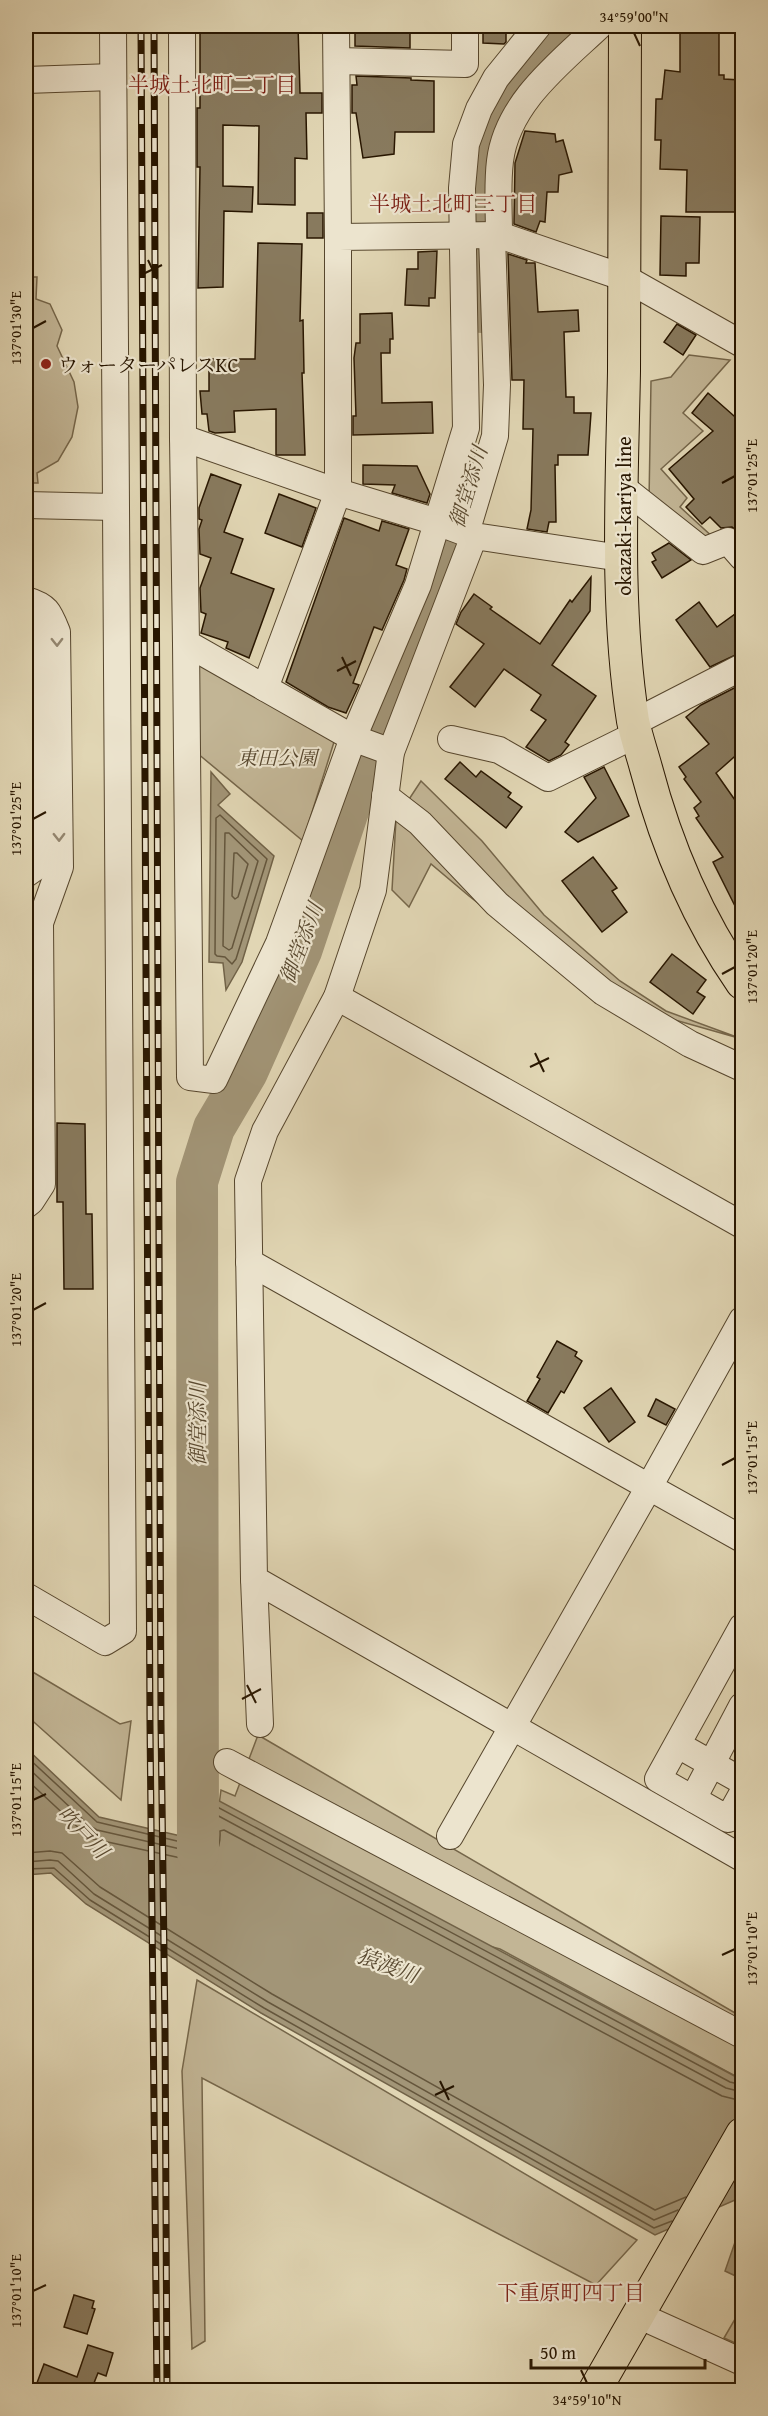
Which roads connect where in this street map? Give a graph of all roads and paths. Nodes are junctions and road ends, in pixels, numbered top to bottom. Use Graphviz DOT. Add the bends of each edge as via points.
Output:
graph roads {
  1 [pos="112,26"];
  2 [pos="182,26"];
  3 [pos="336,26"];
  4 [pos="465,26"];
  5 [pos="538,26"];
  6 [pos="599,26"];
  7 [pos="625,26"];
  8 [pos="337,61"];
  9 [pos="113,77"];
  10 [pos="26,80"];
  11 [pos="496,235"];
  12 [pos="338,237"];
  13 [pos="464,237"];
  14 [pos="625,278"];
  15 [pos="742,344"];
  16 [pos="183,438"];
  17 [pos="622,487"];
  18 [pos="338,492"];
  19 [pos="26,505"];
  20 [pos="114,507"];
  21 [pos="437,522"];
  22 [pos="470,535"];
  23 [pos="742,557"];
  24 [pos="621,558"];
  25 [pos="26,600"];
  26 [pos="26,614"];
  27 [pos="186,643"];
  28 [pos="742,667"];
  29 [pos="265,688"];
  30 [pos="635,729"];
  31 [pos="353,738"];
  32 [pos="452,739"];
  33 [pos="391,752"];
  34 [pos="385,796"];
  35 [pos="26,874"];
  36 [pos="742,983"];
  37 [pos="337,997"];
  38 [pos="742,1068"];
  39 [pos="26,1206"];
  40 [pos="742,1225"];
  41 [pos="249,1262"];
  42 [pos="742,1320"];
  43 [pos="649,1487"];
  44 [pos="742,1539"];
  45 [pos="254,1579"];
  46 [pos="26,1596"];
  47 [pos="742,1627"];
  48 [pos="726,1672"];
  49 [pos="742,1697"];
  50 [pos="742,1706"];
  51 [pos="260,1724"];
  52 [pos="511,1726"];
  53 [pos="734,1742"];
  54 [pos="678,1745"];
  55 [pos="227,1762"];
  56 [pos="712,1764"];
  57 [pos="742,1781"];
  58 [pos="742,1794"];
  59 [pos="693,1799"];
  60 [pos="450,1836"];
  61 [pos="742,1858"];
  62 [pos="742,2035"];
  63 [pos="742,2133"];
  64 [pos="640,2316"];
  65 [pos="742,2362"];
  66 [pos="595,2391"];
  1 -- 9 [label="street"];
  2 -- 16 [label="street"];
  3 -- 8 [label="street"];
  4 -- 8 [label="street" via="465,64"];
  5 -- 13 [label="street" via="496,78 466,144 462,188"];
  6 -- 11 [label="street" via="541,81 510,123 500,160"];
  7 -- 14 [label="main road, okazaki-kariya line"];
  8 -- 12 [label="street"];
  9 -- 10 [label="street"];
  9 -- 20 [label="street"];
  11 -- 13 [label="street"];
  11 -- 14 [label="street"];
  11 -- 22 [label="street" via="495,436"];
  12 -- 13 [label="street"];
  12 -- 18 [label="street"];
  13 -- 21 [label="street" via="466,428"];
  14 -- 15 [label="street"];
  14 -- 17 [label="main road, okazaki-kariya line"];
  16 -- 18 [label="street"];
  16 -- 27 [label="street"];
  17 -- 23 [label="street" via="703,551 728,542"];
  17 -- 24 [label="main road, okazaki-kariya line"];
  18 -- 21 [label="street"];
  18 -- 29 [label="street"];
  19 -- 20 [label="street"];
  20 -- 46 [label="street" via="123,1631 105,1642"];
  21 -- 22 [label="street"];
  21 -- 31 [label="street" via="418,585"];
  22 -- 24 [label="street"];
  22 -- 33 [label="street"];
  24 -- 30 [label="main road, okazaki-kariya line" via="623,634"];
  25 -- 39 [label="street, one-way" via="48,611 57,632 60,867 40,923 42,1184"];
  26 -- 35 [label="street" via="38,635 39,837 36,867"];
  27 -- 29 [label="street"];
  27 -- 31 [label="street" via="190,1077 214,1080 279,944"];
  28 -- 30 [label="street"];
  29 -- 31 [label="street"];
  30 -- 32 [label="street" via="548,778 500,750"];
  30 -- 36 [label="main road, okazaki-kariya line" via="658,816 690,893"];
  31 -- 33 [label="street"];
  33 -- 34 [label="street"];
  34 -- 37 [label="street" via="373,890"];
  34 -- 38 [label="street" via="420,823 498,904 603,992 690,1044"];
  37 -- 40 [label="street"];
  37 -- 41 [label="street" via="265,1131 248,1181"];
  41 -- 43 [label="street"];
  41 -- 45 [label="street"];
  42 -- 43 [label="street"];
  43 -- 44 [label="street"];
  43 -- 52 [label="street"];
  45 -- 51 [label="street"];
  45 -- 52 [label="street"];
  47 -- 48 [label="street"];
  48 -- 49 [label="street"];
  48 -- 54 [label="street"];
  50 -- 53 [label="street"];
  52 -- 60 [label="street"];
  52 -- 61 [label="street"];
  53 -- 56 [label="street"];
  54 -- 56 [label="street"];
  54 -- 59 [label="street" via="658,1779"];
  55 -- 62 [label="street"];
  56 -- 57 [label="street"];
  56 -- 59 [label="street"];
  58 -- 59 [label="street" via="728,1819"];
  63 -- 64 [label="main road"];
  64 -- 65 [label="street"];
  64 -- 66 [label="main road"];
}
